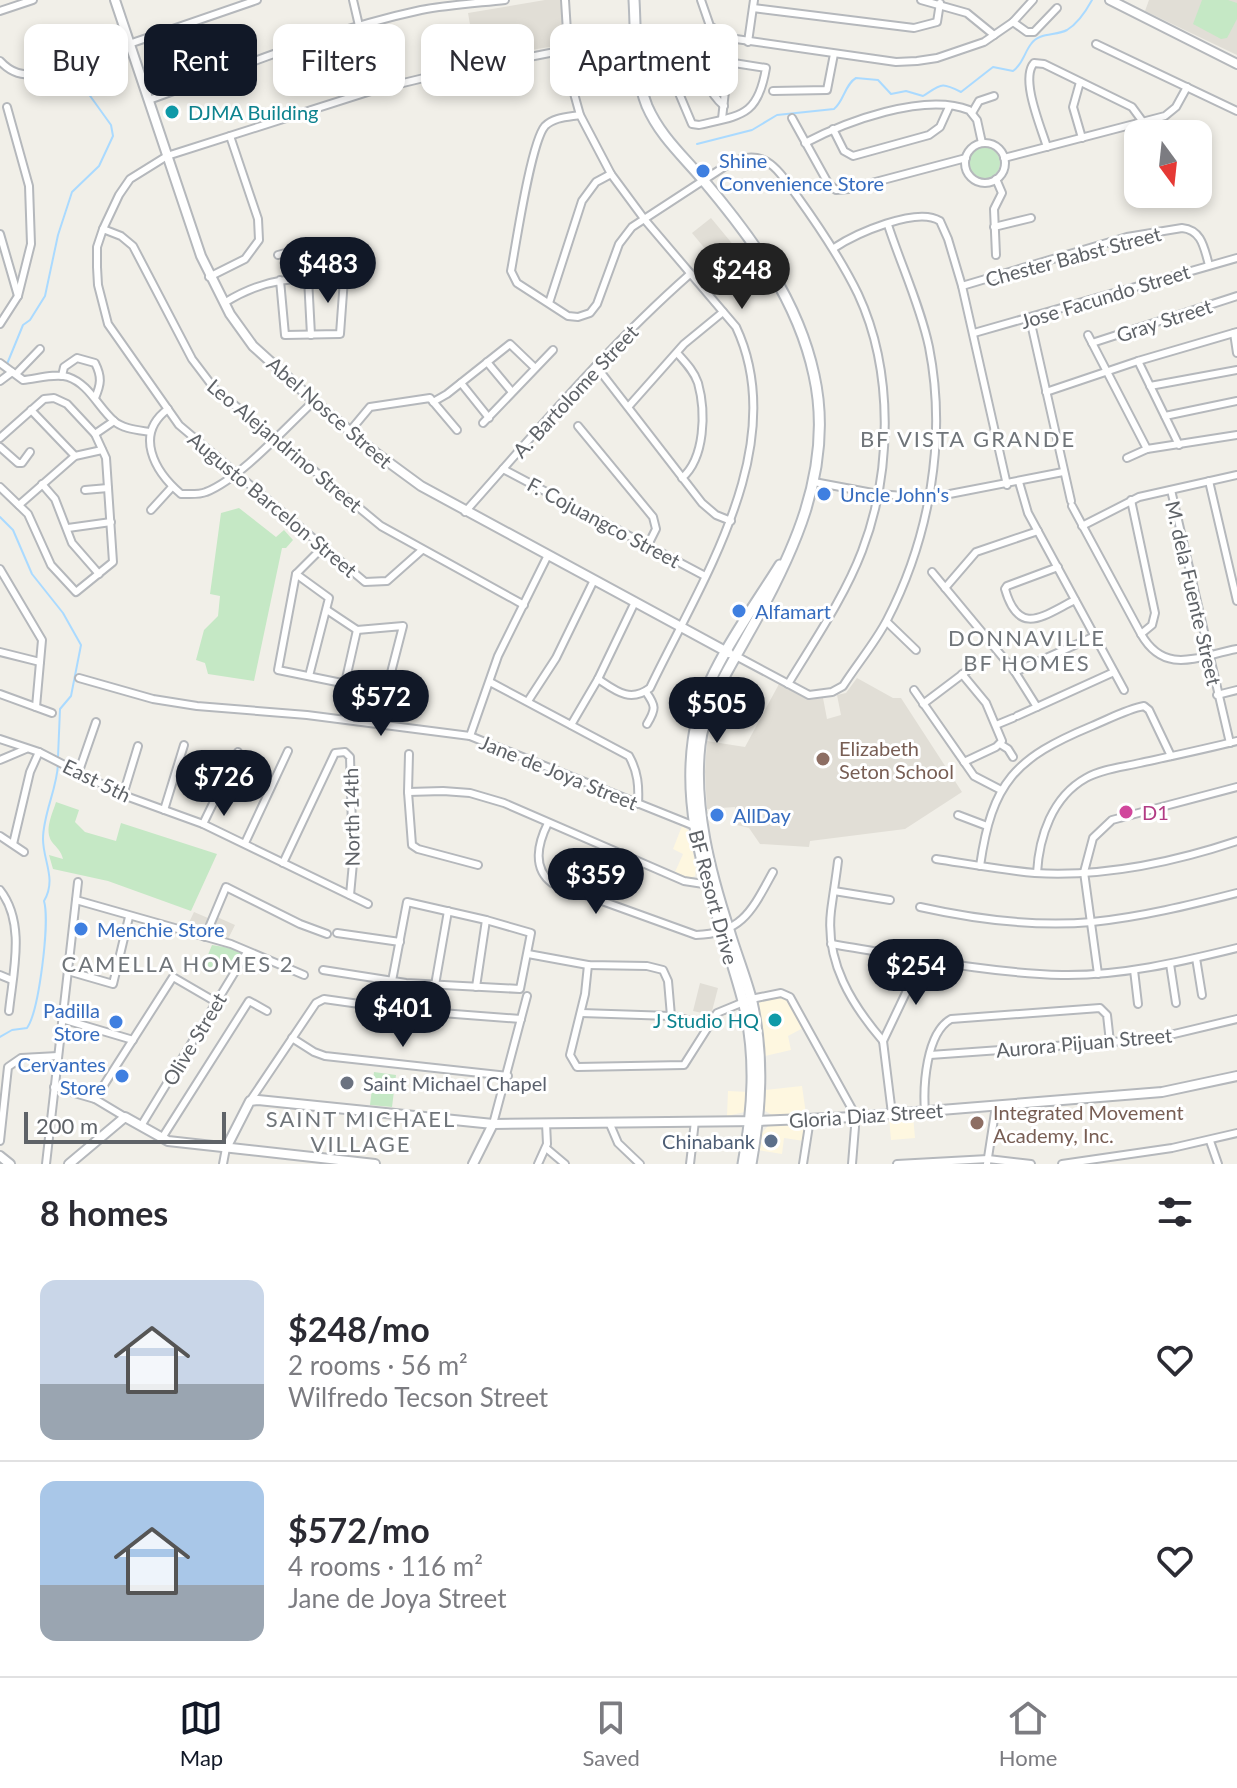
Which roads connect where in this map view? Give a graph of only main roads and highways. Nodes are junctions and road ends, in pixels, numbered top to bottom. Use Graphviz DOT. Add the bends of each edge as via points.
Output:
graph roads {
  1 [pos="634,0"];
  2 [pos="754,1121"];
  3 [pos="743,1164"];
  4 [pos="751,1164"];
  1 -- 2 [label="main road, BF Resort Drive" via="645,102 669,143 762,257 798,319 819,410 819,444 807,510 787,557 698,713 692,750 691,777 711,885 747,1000 761,1068"];
  2 -- 3 [label="main road, BF Resort Drive"];
  2 -- 4 [label="main road, BF Resort Drive"];
}
